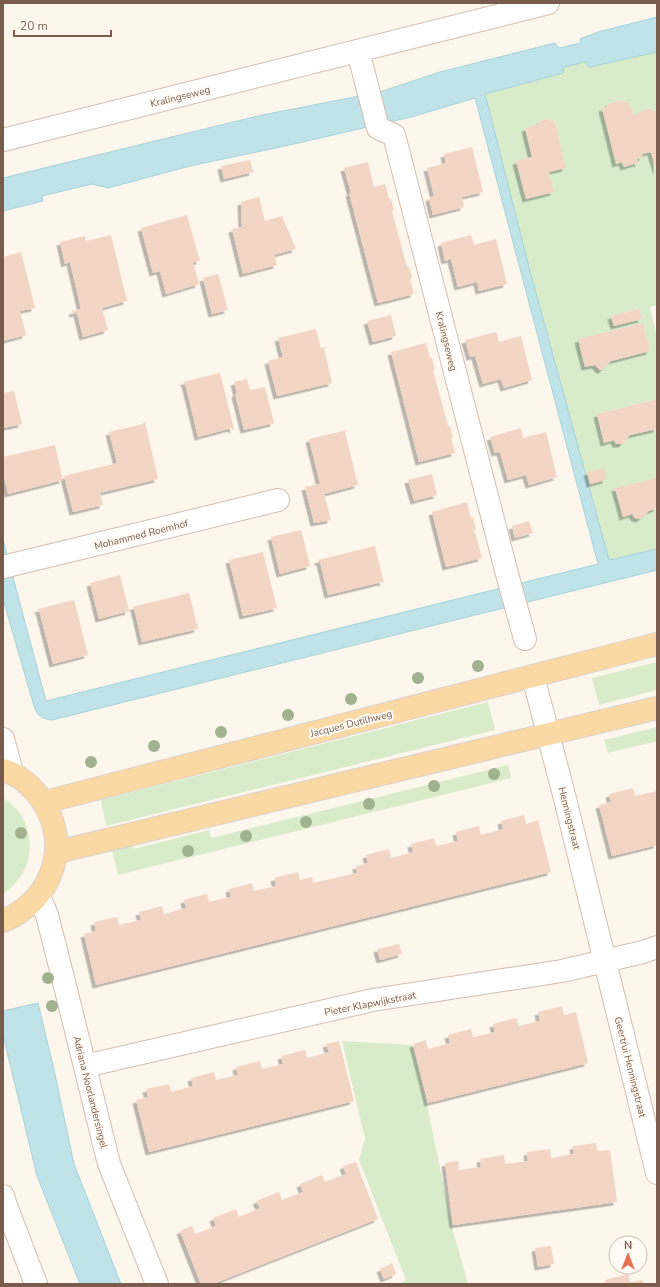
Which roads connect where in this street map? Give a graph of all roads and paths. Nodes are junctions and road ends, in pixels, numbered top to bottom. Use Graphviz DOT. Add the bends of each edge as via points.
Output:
graph roads {
  1 [pos="548,3"];
  2 [pos="358,51"];
  3 [pos="3,140"];
  4 [pos="278,500"];
  5 [pos="9,565"];
  6 [pos="525,640"];
  7 [pos="657,644"];
  8 [pos="533,676"];
  9 [pos="657,708"];
  10 [pos="549,734"];
  11 [pos="3,739"];
  12 [pos="7,771"];
  13 [pos="45,802"];
  14 [pos="57,852"];
  15 [pos="39,896"];
  16 [pos="3,922"];
  17 [pos="657,947"];
  18 [pos="604,961"];
  19 [pos="85,1066"];
  20 [pos="657,1173"];
  21 [pos="4,1201"];
  22 [pos="36,1284"];
  23 [pos="157,1284"];
  1 -- 2 [label="street, Kralingseweg"];
  2 -- 3 [label="street, Kralingseweg"];
  2 -- 6 [label="street, Kralingseweg" via="378,128 394,135"];
  4 -- 5 [label="street, Mohammed Roemhof"];
  7 -- 8 [label="main road, Jacques Dutilhweg"];
  8 -- 10 [label="street, Henningstraat"];
  8 -- 13 [label="main road, Jacques Dutilhweg"];
  9 -- 10 [label="main road"];
  10 -- 14 [label="main road"];
  10 -- 18 [label="street, Henningstraat"];
  11 -- 12 [label="street"];
  12 -- 13 [label="main road" via="30,785"];
  13 -- 14 [label="main road" via="55,826"];
  14 -- 15 [label="main road" via="51,875"];
  15 -- 16 [label="main road" via="23,911"];
  15 -- 19 [label="street, Adriana Noorlandersingel"];
  17 -- 18 [label="street, Pieter Klapwijkstraat"];
  18 -- 19 [label="street, Pieter Klapwijkstraat" via="562,971 373,1000"];
  18 -- 20 [label="street, Geertrui Henningstraat"];
  19 -- 23 [label="street, Adriana Noorlandersingel" via="109,1164"];
  21 -- 22 [label="street"];
}
